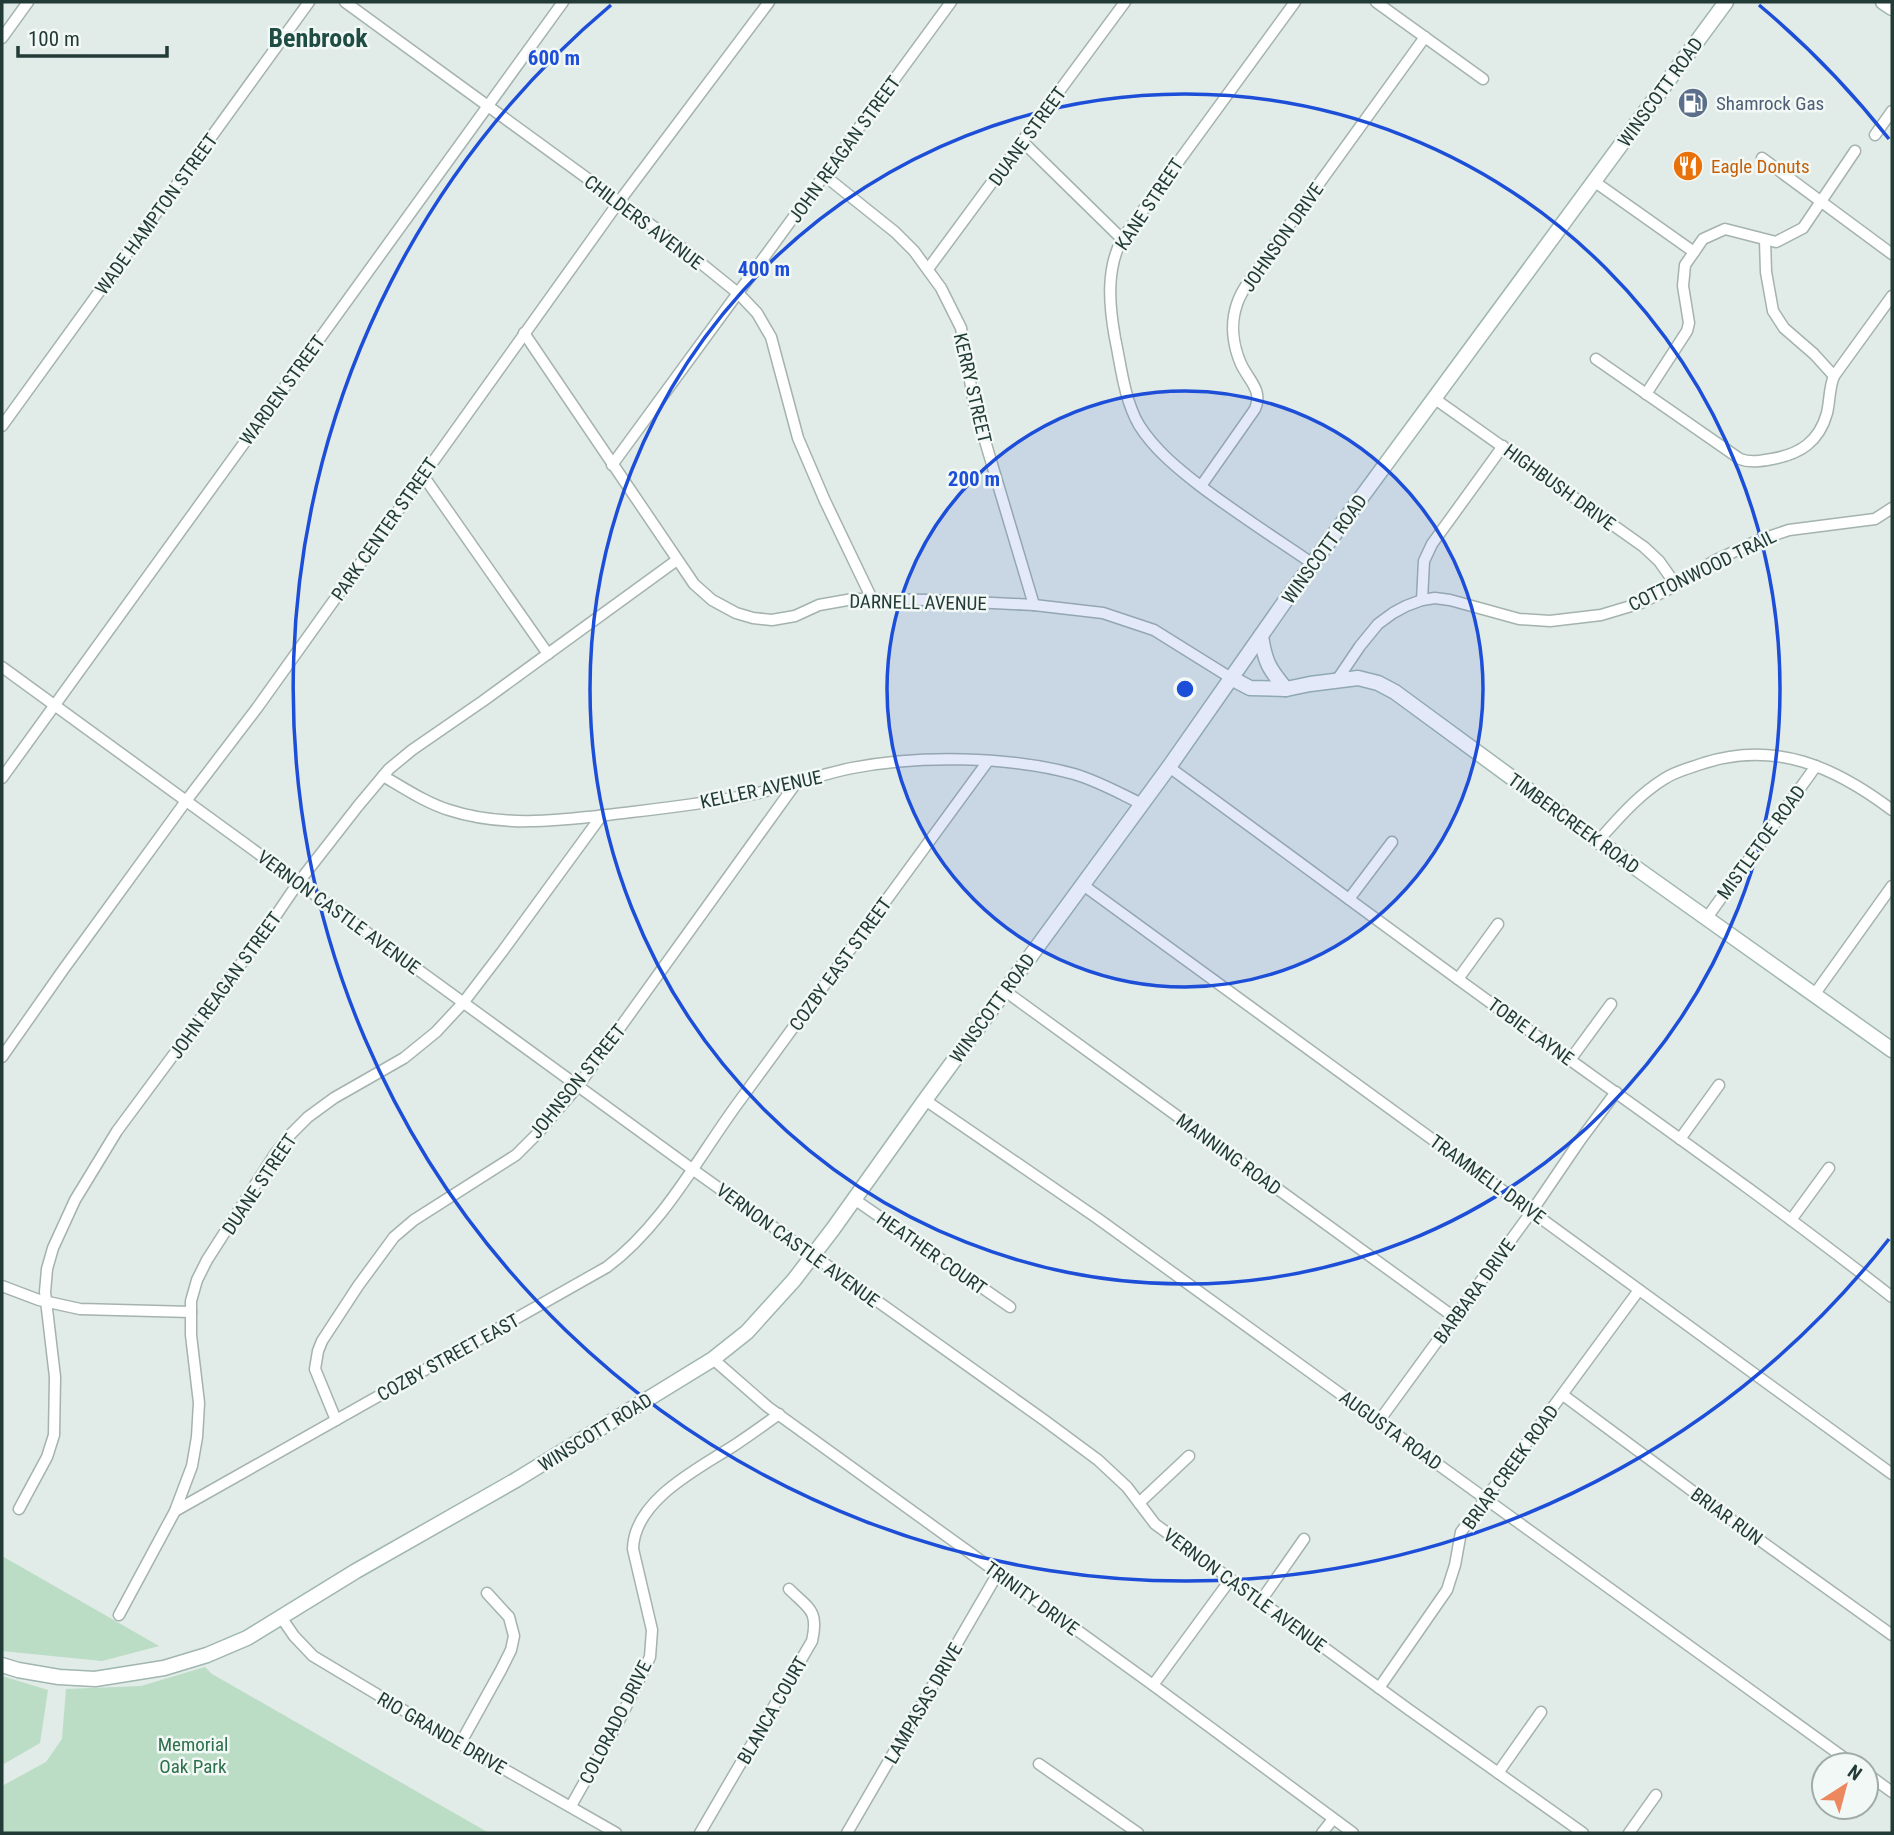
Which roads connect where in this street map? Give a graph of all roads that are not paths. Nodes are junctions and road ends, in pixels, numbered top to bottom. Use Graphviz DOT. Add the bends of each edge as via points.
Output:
graph roads {
  1 [pos="28,2"];
  2 [pos="309,2"];
  3 [pos="345,2"];
  4 [pos="563,2"];
  5 [pos="769,2"];
  6 [pos="951,2"];
  7 [pos="1125,2"];
  8 [pos="1294,2"];
  9 [pos="1376,2"];
  10 [pos="1726,2"];
  11 [pos="1883,2"];
  12 [pos="1892,8"];
  13 [pos="1424,37"];
  14 [pos="2,38"];
  15 [pos="1483,79"];
  16 [pos="487,106"];
  17 [pos="1892,111"];
  18 [pos="1875,135"];
  19 [pos="1023,142"];
  20 [pos="1855,151"];
  21 [pos="1762,158"];
  22 [pos="825,176"];
  23 [pos="1595,181"];
  24 [pos="618,202"];
  25 [pos="1821,202"];
  26 [pos="1122,239"];
  27 [pos="1765,240"];
  28 [pos="1694,252"];
  29 [pos="1892,254"];
  30 [pos="928,269"];
  31 [pos="739,293"];
  32 [pos="1892,296"];
  33 [pos="1888,311"];
  34 [pos="524,333"];
  35 [pos="1596,359"];
  36 [pos="1835,376"];
  37 [pos="1646,394"];
  38 [pos="1434,399"];
  39 [pos="2,426"];
  40 [pos="1503,446"];
  41 [pos="612,466"];
  42 [pos="422,474"];
  43 [pos="1201,486"];
  44 [pos="1892,508"];
  45 [pos="677,560"];
  46 [pos="1313,564"];
  47 [pos="1676,585"];
  48 [pos="872,599"];
  49 [pos="1422,600"];
  50 [pos="1034,605"];
  51 [pos="1261,636"];
  52 [pos="548,654"];
  53 [pos="2,667"];
  54 [pos="1231,678"];
  55 [pos="1337,680"];
  56 [pos="1286,689"];
  57 [pos="55,705"];
  58 [pos="988,761"];
  59 [pos="1816,766"];
  60 [pos="1169,767"];
  61 [pos="383,776"];
  62 [pos="2,778"];
  63 [pos="796,783"];
  64 [pos="186,801"];
  65 [pos="1142,804"];
  66 [pos="1892,810"];
  67 [pos="602,815"];
  68 [pos="1598,841"];
  69 [pos="1392,842"];
  70 [pos="298,883"];
  71 [pos="1083,885"];
  72 [pos="1892,886"];
  73 [pos="1349,899"];
  74 [pos="1706,919"];
  75 [pos="1498,924"];
  76 [pos="1458,979"];
  77 [pos="1004,991"];
  78 [pos="1814,995"];
  79 [pos="463,1003"];
  80 [pos="1611,1004"];
  81 [pos="1892,1050"];
  82 [pos="2,1057"];
  83 [pos="1570,1060"];
  84 [pos="1720,1085"];
  85 [pos="578,1086"];
  86 [pos="1616,1091"];
  87 [pos="925,1100"];
  88 [pos="1680,1139"];
  89 [pos="692,1168"];
  90 [pos="1829,1168"];
  91 [pos="854,1199"];
  92 [pos="1532,1211"];
  93 [pos="1791,1220"];
  94 [pos="813,1255"];
  95 [pos="2,1286"];
  96 [pos="1639,1290"];
  97 [pos="1892,1297"];
  98 [pos="47,1302"];
  99 [pos="1010,1307"];
  100 [pos="191,1312"];
  101 [pos="1454,1317"];
  102 [pos="713,1359"];
  103 [pos="1563,1395"];
  104 [pos="779,1414"];
  105 [pos="336,1420"];
  106 [pos="1379,1421"];
  107 [pos="1189,1456"];
  108 [pos="1892,1474"];
  109 [pos="1485,1498"];
  110 [pos="1139,1503"];
  111 [pos="19,1509"];
  112 [pos="175,1511"];
  113 [pos="1304,1539"];
  114 [pos="998,1573"];
  115 [pos="1230,1580"];
  116 [pos="789,1589"];
  117 [pos="487,1593"];
  118 [pos="1260,1602"];
  119 [pos="119,1615"];
  120 [pos="281,1617"];
  121 [pos="1892,1635"];
  122 [pos="2,1665"];
  123 [pos="1153,1685"];
  124 [pos="1379,1688"];
  125 [pos="1541,1712"];
  126 [pos="460,1744"];
  127 [pos="1835,1751"];
  128 [pos="1039,1764"];
  129 [pos="1498,1773"];
  130 [pos="1656,1795"];
  131 [pos="570,1806"];
  132 [pos="1333,1819"];
  133 [pos="616,1833"];
  134 [pos="700,1833"];
  135 [pos="847,1833"];
  136 [pos="1138,1833"];
  137 [pos="1322,1833"];
  138 [pos="1353,1833"];
  139 [pos="1583,1833"];
  140 [pos="1629,1833"];
  1 -- 14 [label="street"];
  2 -- 39 [label="street, WADE HAMPTON STREET"];
  3 -- 16 [label="street, CHILDERS AVENUE"];
  4 -- 16 [label="street, WARDEN STREET"];
  5 -- 24 [label="street, PARK CENTER STREET"];
  6 -- 22 [label="street, JOHN REAGAN STREET"];
  7 -- 19 [label="street, DUANE STREET"];
  8 -- 26 [label="street, KANE STREET"];
  9 -- 13 [label="street"];
  10 -- 23 [label="main road, WINSCOTT ROAD"];
  11 -- 12 [label="main road"];
  13 -- 15 [label="street"];
  13 -- 43 [label="street, JOHNSON DRIVE" via="1242,294 1233,323 1234,344 1259,401"];
  16 -- 24 [label="street, CHILDERS AVENUE"];
  16 -- 57 [label="street, WARDEN STREET"];
  17 -- 18 [label="street"];
  19 -- 26 [label="street"];
  19 -- 30 [label="street, DUANE STREET"];
  20 -- 25 [label="street"];
  21 -- 25 [label="street"];
  22 -- 30 [label="street, KERRY STREET" via="895,232"];
  22 -- 31 [label="street, JOHN REAGAN STREET"];
  23 -- 28 [label="street"];
  23 -- 38 [label="main road, WINSCOTT ROAD"];
  24 -- 31 [label="street, CHILDERS AVENUE"];
  24 -- 34 [label="street, PARK CENTER STREET"];
  25 -- 27 [label="street" via="1802,228 1776,242"];
  25 -- 29 [label="street"];
  26 -- 43 [label="street, KANE STREET" via="1112,264 1111,299 1115,339 1132,409 1153,443"];
  27 -- 28 [label="street" via="1725,229 1703,239"];
  27 -- 36 [label="street" via="1773,311 1784,328"];
  28 -- 37 [label="street" via="1685,265 1683,286 1687,331"];
  30 -- 50 [label="street, KERRY STREET" via="961,328 974,404"];
  31 -- 41 [label="street, JOHN REAGAN STREET"];
  31 -- 48 [label="street, CHILDERS AVENUE" via="771,337 797,438"];
  32 -- 33 [label="street"];
  33 -- 36 [label="street"];
  34 -- 41 [label="street, DARNELL AVENUE"];
  34 -- 42 [label="street, PARK CENTER STREET"];
  35 -- 37 [label="street"];
  36 -- 37 [label="street" via="1821,428 1806,446 1799,452 1756,462 1740,459"];
  38 -- 40 [label="street, HIGHBUSH DRIVE"];
  38 -- 46 [label="main road, WINSCOTT ROAD"];
  40 -- 47 [label="street, HIGHBUSH DRIVE" via="1644,547"];
  40 -- 49 [label="street" via="1432,544 1424,562"];
  41 -- 45 [label="street, DARNELL AVENUE"];
  42 -- 52 [label="street"];
  42 -- 64 [label="street, PARK CENTER STREET"];
  43 -- 46 [label="street, KANE STREET"];
  44 -- 47 [label="street, COTTONWOOD TRAIL" via="1875,519 1789,530 1759,540"];
  45 -- 48 [label="street, DARNELL AVENUE" via="712,600 753,618 772,620 819,605"];
  45 -- 52 [label="street, JOHN REAGAN STREET"];
  46 -- 51 [label="main road, WINSCOTT ROAD"];
  47 -- 49 [label="street, COTTONWOOD TRAIL" via="1641,603 1601,615 1550,621 1519,619 1450,600"];
  48 -- 50 [label="street, DARNELL AVENUE"];
  49 -- 55 [label="street, COTTONWOOD TRAIL" via="1378,624"];
  50 -- 54 [label="street, DARNELL AVENUE" via="1131,621 1154,630"];
  51 -- 54 [label="main road, WINSCOTT ROAD"];
  51 -- 56 [label="main road" via="1264,658"];
  52 -- 61 [label="street, JOHN REAGAN STREET" via="412,750"];
  53 -- 57 [label="street, VERNON CASTLE AVENUE"];
  54 -- 56 [label="main road, TIMBERCREEK ROAD" via="1250,688"];
  54 -- 60 [label="main road, WINSCOTT ROAD"];
  55 -- 56 [label="main road, TIMBERCREEK ROAD"];
  55 -- 68 [label="main road, TIMBERCREEK ROAD" via="1358,678 1395,692"];
  57 -- 62 [label="street, WARDEN STREET"];
  57 -- 64 [label="street, VERNON CASTLE AVENUE"];
  58 -- 63 [label="street, KELLER AVENUE" via="914,760 852,768"];
  58 -- 65 [label="street, KELLER AVENUE" via="1073,774"];
  58 -- 89 [label="street, COZBY EAST STREET"];
  59 -- 66 [label="street" via="1852,782"];
  59 -- 68 [label="street" via="1788,757 1745,754 1679,771 1649,789"];
  59 -- 74 [label="street, MISTLETOE ROAD"];
  60 -- 65 [label="main road, WINSCOTT ROAD"];
  60 -- 73 [label="street, TOBIE LAYNE"];
  61 -- 67 [label="street, KELLER AVENUE" via="449,810 483,819 528,822"];
  61 -- 70 [label="street, JOHN REAGAN STREET"];
  63 -- 67 [label="street, KELLER AVENUE" via="670,808"];
  63 -- 85 [label="street, JOHNSON STREET"];
  64 -- 70 [label="street, VERNON CASTLE AVENUE"];
  64 -- 82 [label="street, PARK CENTER STREET"];
  65 -- 71 [label="main road, WINSCOTT ROAD"];
  67 -- 79 [label="street, DUANE STREET"];
  68 -- 74 [label="main road, TIMBERCREEK ROAD"];
  69 -- 73 [label="street"];
  70 -- 79 [label="street, VERNON CASTLE AVENUE"];
  70 -- 98 [label="street, JOHN REAGAN STREET" via="117,1131 75,1200 47,1269"];
  71 -- 77 [label="main road, WINSCOTT ROAD"];
  71 -- 92 [label="street, TRAMMELL DRIVE"];
  72 -- 78 [label="street"];
  73 -- 76 [label="street, TOBIE LAYNE"];
  74 -- 78 [label="main road, TIMBERCREEK ROAD"];
  75 -- 76 [label="street"];
  76 -- 83 [label="street, TOBIE LAYNE"];
  77 -- 87 [label="main road, WINSCOTT ROAD"];
  77 -- 101 [label="street, MANNING ROAD"];
  78 -- 81 [label="main road, TIMBERCREEK ROAD"];
  79 -- 85 [label="street, VERNON CASTLE AVENUE"];
  79 -- 100 [label="street, DUANE STREET" via="404,1058 334,1098 291,1134 207,1260 197,1280"];
  80 -- 83 [label="street"];
  83 -- 86 [label="street, TOBIE LAYNE"];
  84 -- 88 [label="street"];
  85 -- 89 [label="street, VERNON CASTLE AVENUE"];
  85 -- 105 [label="street, JOHNSON STREET" via="516,1155 394,1237 358,1286 322,1341 315,1363"];
  86 -- 88 [label="street, TOBIE LAYNE"];
  86 -- 92 [label="street, BARBARA DRIVE"];
  87 -- 91 [label="main road, WINSCOTT ROAD"];
  87 -- 106 [label="street, AUGUSTA ROAD"];
  88 -- 93 [label="street, TOBIE LAYNE"];
  89 -- 94 [label="street, VERNON CASTLE AVENUE"];
  89 -- 105 [label="street, COZBY STREET EAST" via="639,1239 607,1267"];
  90 -- 93 [label="street"];
  91 -- 94 [label="main road, WINSCOTT ROAD"];
  91 -- 99 [label="street, HEATHER COURT"];
  92 -- 96 [label="street, TRAMMELL DRIVE"];
  92 -- 101 [label="street, BARBARA DRIVE"];
  93 -- 97 [label="street, TOBIE LAYNE"];
  94 -- 102 [label="main road, WINSCOTT ROAD" via="747,1332"];
  94 -- 110 [label="street, VERNON CASTLE AVENUE" via="1098,1460"];
  95 -- 98 [label="street"];
  96 -- 103 [label="street, BRIAR CREEK ROAD"];
  96 -- 108 [label="street, TRAMMELL DRIVE"];
  98 -- 100 [label="street" via="80,1309"];
  98 -- 111 [label="street, JOHN REAGAN STREET" via="55,1377 54,1435"];
  100 -- 112 [label="street, DUANE STREET" via="199,1403 197,1437"];
  101 -- 106 [label="street, BARBARA DRIVE"];
  102 -- 104 [label="street, TRINITY DRIVE"];
  102 -- 120 [label="main road, WINSCOTT ROAD"];
  103 -- 109 [label="street, BRIAR CREEK ROAD"];
  103 -- 121 [label="street, BRIAR RUN"];
  104 -- 114 [label="street, TRINITY DRIVE"];
  104 -- 131 [label="street, COLORADO DRIVE" via="677,1481 652,1504 640,1523 634,1549 652,1630 650,1657"];
  105 -- 112 [label="street, COZBY STREET EAST"];
  106 -- 109 [label="street, AUGUSTA ROAD"];
  107 -- 110 [label="street"];
  109 -- 124 [label="street, BRIAR CREEK ROAD" via="1461,1532 1447,1590"];
  109 -- 127 [label="street, AUGUSTA ROAD"];
  110 -- 115 [label="street, VERNON CASTLE AVENUE" via="1155,1524"];
  112 -- 119 [label="street, DUANE STREET"];
  113 -- 118 [label="street"];
  114 -- 123 [label="street, TRINITY DRIVE"];
  114 -- 135 [label="street, LAMPASAS DRIVE"];
  115 -- 118 [label="street, VERNON CASTLE AVENUE"];
  115 -- 123 [label="street"];
  116 -- 134 [label="street, BLANCA COURT" via="815,1618 812,1641"];
  117 -- 126 [label="street" via="509,1617 514,1636 501,1671"];
  118 -- 124 [label="street, VERNON CASTLE AVENUE"];
  120 -- 122 [label="main road, WINSCOTT ROAD" via="247,1638 164,1668 95,1679"];
  120 -- 126 [label="street, RIO GRANDE DRIVE" via="313,1656"];
  123 -- 132 [label="street, TRINITY DRIVE"];
  124 -- 129 [label="street, VERNON CASTLE AVENUE"];
  125 -- 129 [label="street"];
  126 -- 131 [label="street, RIO GRANDE DRIVE"];
  128 -- 136 [label="street"];
  129 -- 139 [label="street, VERNON CASTLE AVENUE"];
  130 -- 140 [label="street"];
  131 -- 133 [label="street, RIO GRANDE DRIVE"];
  132 -- 137 [label="street"];
  132 -- 138 [label="street, TRINITY DRIVE"];
}
